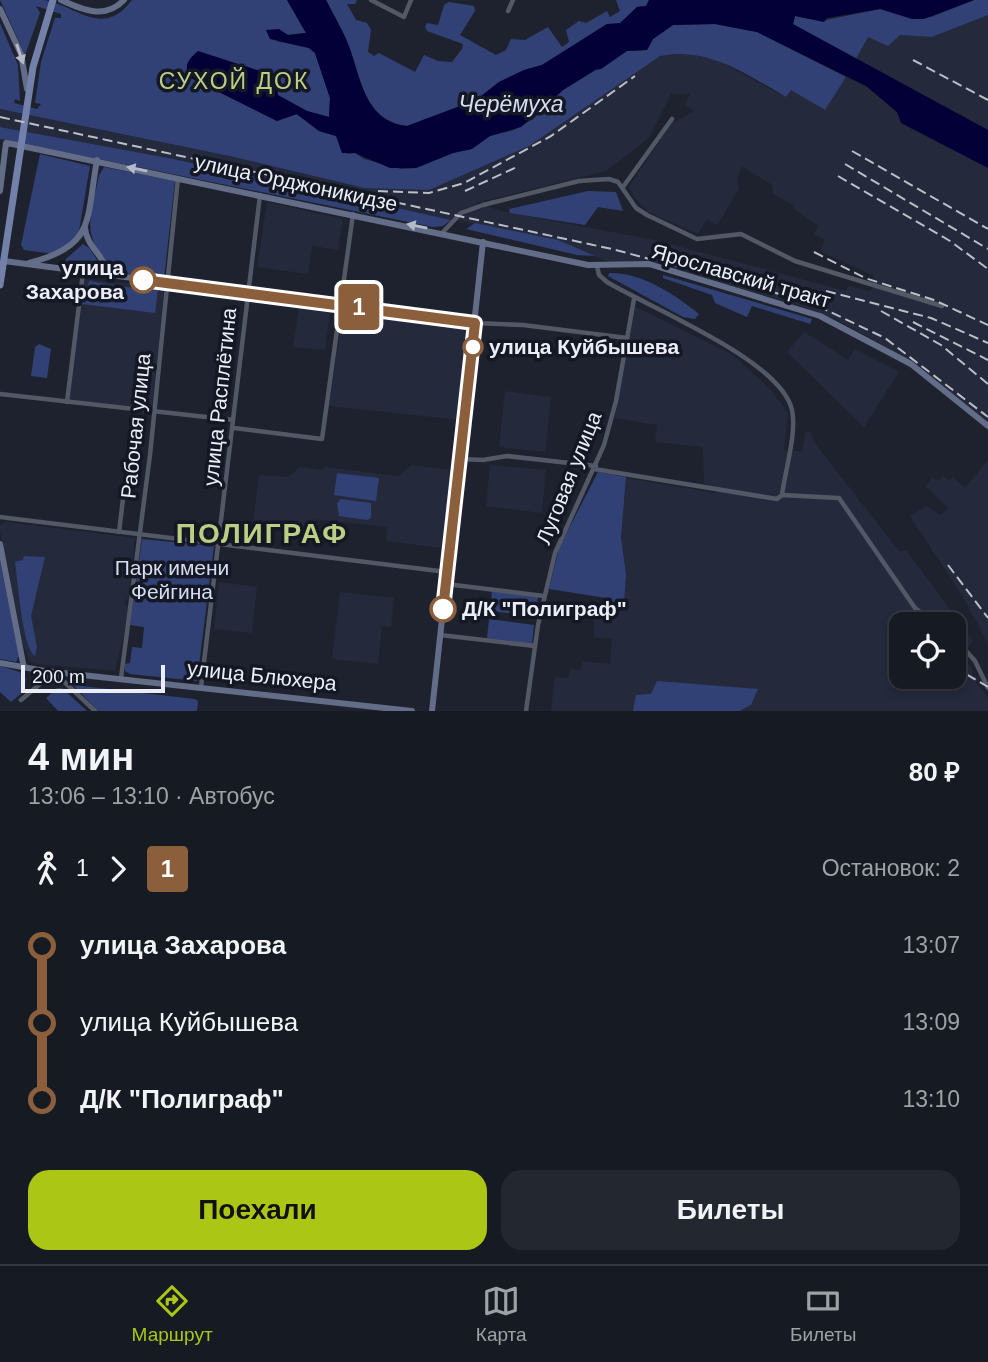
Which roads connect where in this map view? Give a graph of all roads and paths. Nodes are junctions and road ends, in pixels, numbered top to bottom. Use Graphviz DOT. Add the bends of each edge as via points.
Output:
graph roads {
  1 [pos="53,0"];
  2 [pos="61,0"];
  3 [pos="124,0"];
  4 [pos="371,0"];
  5 [pos="411,0"];
  6 [pos="513,0"];
  7 [pos="0,9"];
  8 [pos="508,11"];
  9 [pos="27,102"];
  10 [pos="672,118"];
  11 [pos="3,143"];
  12 [pos="97,160"];
  13 [pos="178,177"];
  14 [pos="623,187"];
  15 [pos="0,191"];
  16 [pos="260,194"];
  17 [pos="354,213"];
  18 [pos="85,226"];
  19 [pos="443,232"];
  20 [pos="483,242"];
  21 [pos="74,245"];
  22 [pos="91,246"];
  23 [pos="4,261"];
  24 [pos="577,262"];
  25 [pos="25,264"];
  26 [pos="597,265"];
  27 [pos="83,273"];
  28 [pos="107,276"];
  29 [pos="167,283"];
  30 [pos="0,285"];
  31 [pos="247,293"];
  32 [pos="634,298"];
  33 [pos="340,304"];
  34 [pos="942,306"];
  35 [pos="475,323"];
  36 [pos="627,338"];
  37 [pos="0,394"];
  38 [pos="67,402"];
  39 [pos="154,411"];
  40 [pos="233,420"];
  41 [pos="988,426"];
  42 [pos="233,428"];
  43 [pos="460,459"];
  44 [pos="595,468"];
  45 [pos="779,497"];
  46 [pos="123,499"];
  47 [pos="0,517"];
  48 [pos="119,532"];
  49 [pos="139,535"];
  50 [pos="0,544"];
  51 [pos="218,544"];
  52 [pos="447,572"];
  53 [pos="446,584"];
  54 [pos="544,596"];
  55 [pos="920,612"];
  56 [pos="440,635"];
  57 [pos="535,646"];
  58 [pos="966,651"];
  59 [pos="0,663"];
  60 [pos="24,668"];
  61 [pos="54,672"];
  62 [pos="121,678"];
  63 [pos="201,687"];
  64 [pos="988,688"];
  65 [pos="21,699"];
  66 [pos="95,711"];
  67 [pos="412,711"];
  68 [pos="432,711"];
  69 [pos="526,711"];
  1 -- 9 [label="main road"];
  2 -- 3 [label="street" via="100,12 116,8"];
  4 -- 5 [label="street" via="404,17"];
  6 -- 8 [label="street"];
  7 -- 9 [label="street, one-way" via="23,58"];
  9 -- 23 [label="main road"];
  10 -- 14 [label="street"];
  11 -- 12 [label="street, улица Орджоникидзе"];
  11 -- 15 [label="street"];
  13 -- 12 [label="street, улица Орджоникидзе, one-way"];
  12 -- 18 [label="street"];
  13 -- 16 [label="street, улица Орджоникидзе"];
  13 -- 29 [label="street, Рабочая улица"];
  14 -- 19 [label="street" via="597,178 545,188 465,211"];
  14 -- 34 [label="street" via="636,208 697,239 741,233 794,261"];
  16 -- 17 [label="street, улица Орджоникидзе"];
  16 -- 31 [label="street, улица Расплётина"];
  19 -- 17 [label="street, улица Орджоникидзе, one-way"];
  17 -- 33 [label="street"];
  18 -- 21 [label="street"];
  18 -- 22 [label="street"];
  19 -- 20 [label="street, улица Орджоникидзе"];
  20 -- 24 [label="street, улица Орджоникидзе"];
  20 -- 35 [label="street"];
  21 -- 22 [label="street" via="83,242"];
  21 -- 25 [label="street" via="56,256"];
  22 -- 28 [label="street" via="107,267"];
  23 -- 25 [label="street"];
  23 -- 30 [label="main road"];
  24 -- 26 [label="street, Ярославский тракт"];
  25 -- 27 [label="street"];
  26 -- 32 [label="street" via="599,275"];
  26 -- 41 [label="street, Ярославский тракт" via="649,264 820,316 911,364"];
  27 -- 28 [label="street"];
  27 -- 38 [label="street"];
  28 -- 29 [label="street"];
  29 -- 31 [label="street"];
  29 -- 39 [label="street, Рабочая улица"];
  31 -- 33 [label="street"];
  31 -- 40 [label="street, улица Расплётина"];
  32 -- 36 [label="street, Луговая улица"];
  32 -- 45 [label="street" via="717,340 784,393 794,425"];
  33 -- 35 [label="street"];
  33 -- 42 [label="street" via="322,439"];
  35 -- 36 [label="street"];
  35 -- 43 [label="street"];
  36 -- 44 [label="street, Луговая улица" via="615,409"];
  37 -- 38 [label="street"];
  38 -- 39 [label="street"];
  39 -- 40 [label="street"];
  39 -- 49 [label="street, Рабочая улица"];
  40 -- 42 [label="street, улица Расплётина"];
  42 -- 51 [label="street, улица Расплётина"];
  43 -- 44 [label="street" via="507,456"];
  43 -- 52 [label="street"];
  44 -- 45 [label="street"];
  44 -- 54 [label="street, Луговая улица" via="556,547"];
  45 -- 55 [label="street" via="839,498"];
  46 -- 48 [label="street"];
  47 -- 48 [label="street"];
  48 -- 49 [label="street"];
  49 -- 51 [label="street"];
  49 -- 62 [label="street, Рабочая улица"];
  50 -- 60 [label="street"];
  51 -- 52 [label="street"];
  51 -- 63 [label="street, улица Расплётина"];
  52 -- 53 [label="street"];
  53 -- 54 [label="street"];
  53 -- 56 [label="street"];
  54 -- 57 [label="street, Луговая улица"];
  56 -- 57 [label="street"];
  56 -- 68 [label="street"];
  57 -- 69 [label="street, Луговая улица"];
  58 -- 64 [label="street"];
  59 -- 60 [label="street, улица Блюхера"];
  60 -- 61 [label="street, улица Блюхера"];
  61 -- 62 [label="street, улица Блюхера"];
  61 -- 65 [label="street"];
  61 -- 66 [label="street"];
  62 -- 63 [label="street, улица Блюхера"];
  63 -- 67 [label="street, улица Блюхера"];
}
